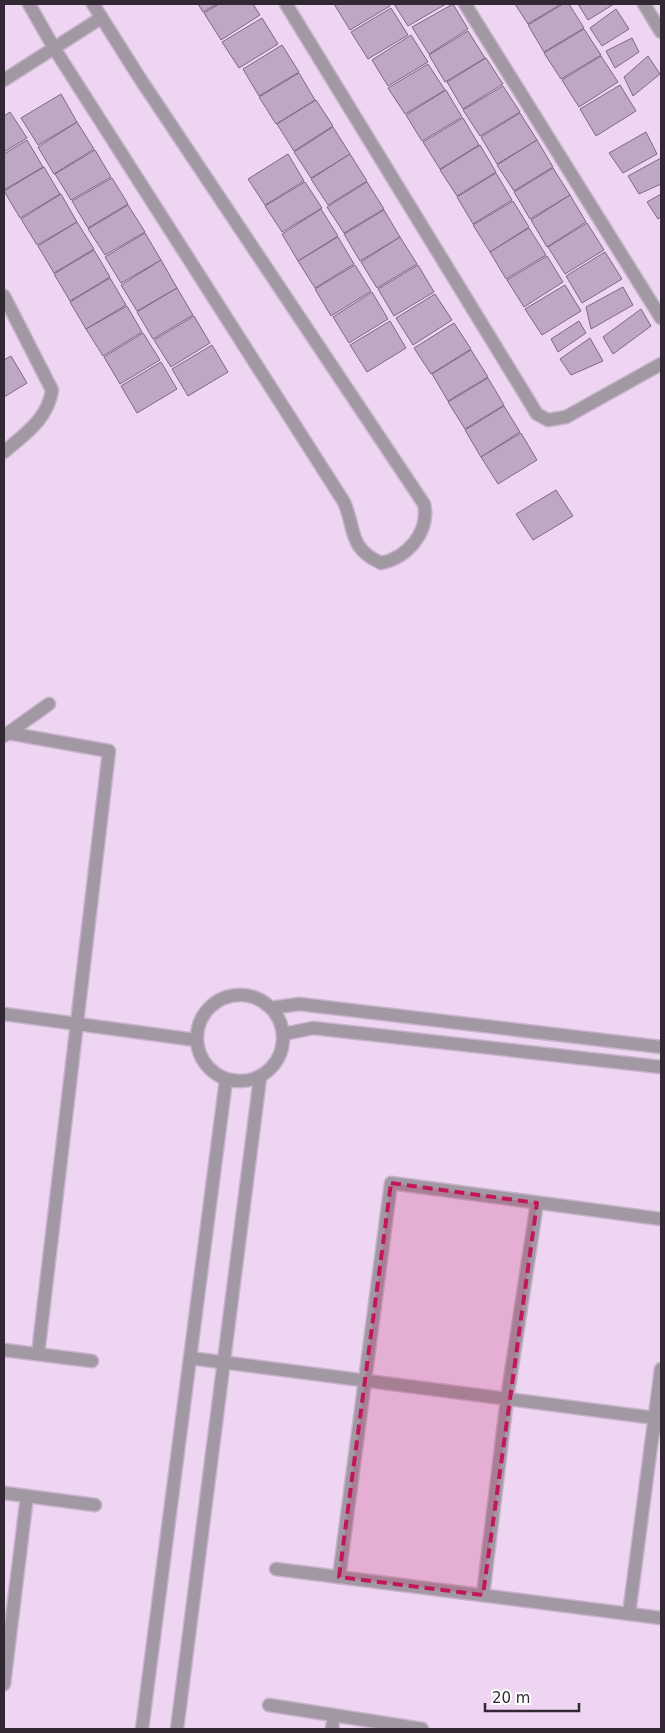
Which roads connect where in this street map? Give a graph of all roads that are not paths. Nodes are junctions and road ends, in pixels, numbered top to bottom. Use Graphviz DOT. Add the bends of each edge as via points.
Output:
graph roads {
  1 [pos="29,4"];
  2 [pos="93,4"];
  3 [pos="286,4"];
  4 [pos="465,4"];
  5 [pos="644,4"];
  6 [pos="101,18"];
  7 [pos="661,32"];
  8 [pos="54,48"];
  9 [pos="4,80"];
  10 [pos="4,296"];
  11 [pos="661,318"];
  12 [pos="661,364"];
  13 [pos="4,452"];
  14 [pos="50,704"];
  15 [pos="6,734"];
  16 [pos="271,1008"];
  17 [pos="4,1014"];
  18 [pos="77,1023"];
  19 [pos="284,1034"];
  20 [pos="196,1040"];
  21 [pos="661,1047"];
  22 [pos="661,1067"];
  23 [pos="260,1078"];
  24 [pos="226,1080"];
  25 [pos="537,1203"];
  26 [pos="661,1219"];
  27 [pos="4,1350"];
  28 [pos="38,1354"];
  29 [pos="190,1358"];
  30 [pos="92,1361"];
  31 [pos="225,1362"];
  32 [pos="661,1368"];
  33 [pos="364,1380"];
  34 [pos="507,1399"];
  35 [pos="658,1423"];
  36 [pos="4,1493"];
  37 [pos="26,1496"];
  38 [pos="96,1505"];
  39 [pos="276,1569"];
  40 [pos="339,1577"];
  41 [pos="483,1595"];
  42 [pos="629,1614"];
  43 [pos="661,1618"];
  44 [pos="4,1684"];
  45 [pos="269,1705"];
  46 [pos="334,1715"];
  47 [pos="142,1729"];
  48 [pos="177,1729"];
  49 [pos="332,1729"];
  50 [pos="422,1729"];
  1 -- 8 [label="street"];
  2 -- 6 [label="street"];
  3 -- 12 [label="street" via="537,414 548,420 566,417"];
  4 -- 11 [label="street"];
  5 -- 7 [label="street"];
  6 -- 8 [label="street"];
  6 -- 8 [label="street" via="424,504 424,527 399,557 381,563 366,556 357,545 344,502"];
  8 -- 9 [label="street"];
  10 -- 13 [label="street" via="52,390 50,404 39,422"];
  14 -- 15 [label="street"];
  15 -- 18 [label="street" via="110,751"];
  16 -- 19 [label="street" via="280,1020"];
  16 -- 20 [label="street" via="257,998 240,994 223,998 208,1008 199,1022"];
  16 -- 21 [label="street" via="299,1004"];
  17 -- 18 [label="street"];
  18 -- 20 [label="street"];
  18 -- 28 [label="street"];
  19 -- 22 [label="street" via="313,1028"];
  19 -- 23 [label="street" via="282,1052 273,1067"];
  20 -- 24 [label="street" via="200,1057 210,1071"];
  23 -- 24 [label="street" via="243,1082"];
  23 -- 31 [label="street"];
  24 -- 29 [label="street"];
  25 -- 26 [label="street"];
  25 -- 33 [label="street" via="391,1183"];
  25 -- 34 [label="street"];
  27 -- 28 [label="street"];
  28 -- 30 [label="street"];
  29 -- 31 [label="street"];
  29 -- 47 [label="street"];
  31 -- 33 [label="street"];
  31 -- 48 [label="street"];
  32 -- 35 [label="street"];
  33 -- 34 [label="street"];
  33 -- 40 [label="street"];
  34 -- 35 [label="street"];
  34 -- 41 [label="street"];
  35 -- 42 [label="street"];
  36 -- 37 [label="street"];
  37 -- 38 [label="street"];
  37 -- 44 [label="street"];
  39 -- 40 [label="street"];
  40 -- 41 [label="street"];
  41 -- 42 [label="street"];
  42 -- 43 [label="street"];
  45 -- 46 [label="street"];
  46 -- 49 [label="street"];
  46 -- 50 [label="street"];
}
